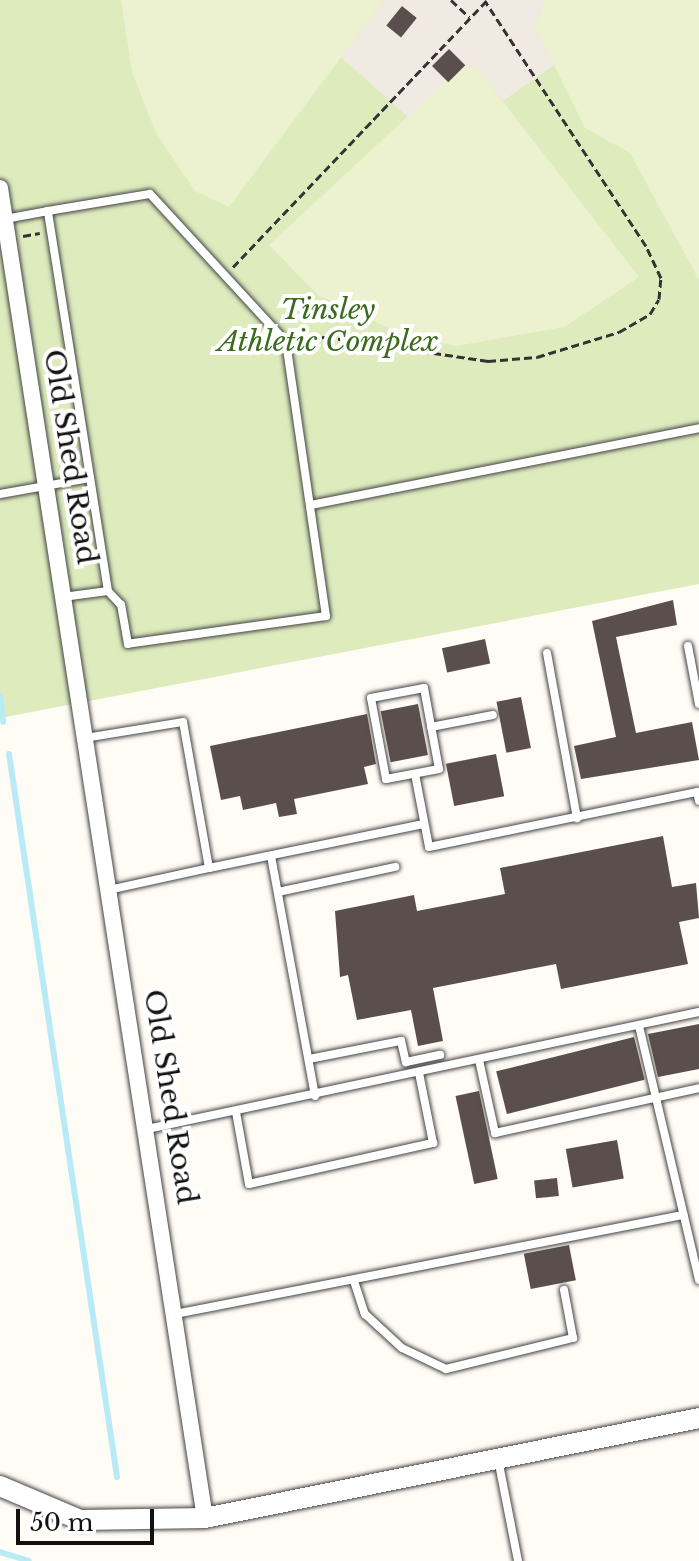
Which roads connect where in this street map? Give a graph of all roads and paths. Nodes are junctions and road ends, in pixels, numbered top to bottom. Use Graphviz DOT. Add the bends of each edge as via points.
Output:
graph roads {
  1 [pos="451,0"];
  2 [pos="486,1"];
  3 [pos="469,18"];
  4 [pos="0,188"];
  5 [pos="48,211"];
  6 [pos="5,219"];
  7 [pos="225,276"];
  8 [pos="286,342"];
  9 [pos="699,428"];
  10 [pos="90,478"];
  11 [pos="47,484"];
  12 [pos="0,494"];
  13 [pos="311,505"];
  14 [pos="108,591"];
  15 [pos="63,597"];
  16 [pos="688,646"];
  17 [pos="547,653"];
  18 [pos="699,704"];
  19 [pos="493,715"];
  20 [pos="431,727"];
  21 [pos="85,738"];
  22 [pos="415,774"];
  23 [pos="698,795"];
  24 [pos="577,818"];
  25 [pos="424,824"];
  26 [pos="271,856"];
  27 [pos="395,867"];
  28 [pos="209,868"];
  29 [pos="108,890"];
  30 [pos="278,892"];
  31 [pos="699,1012"];
  32 [pos="639,1026"];
  33 [pos="440,1055"];
  34 [pos="309,1059"];
  35 [pos="479,1060"];
  36 [pos="419,1073"];
  37 [pos="699,1088"];
  38 [pos="315,1096"];
  39 [pos="656,1097"];
  40 [pos="236,1112"];
  41 [pos="147,1129"];
  42 [pos="683,1215"];
  43 [pos="699,1234"];
  44 [pos="688,1236"];
  45 [pos="699,1280"];
  46 [pos="354,1281"];
  47 [pos="564,1290"];
  48 [pos="175,1314"];
  49 [pos="699,1418"];
  50 [pos="498,1459"];
  51 [pos="0,1486"];
  52 [pos="205,1518"];
  53 [pos="518,1561"];
  1 -- 3 [label="path"];
  2 -- 3 [label="path"];
  2 -- 8 [label="path" via="646,246 661,278 659,299 650,314 619,332 537,357 488,361 316,336"];
  3 -- 7 [label="path"];
  4 -- 6 [label="street, Old Shed Road"];
  5 -- 6 [label="lane"];
  5 -- 7 [label="lane" via="150,194"];
  5 -- 10 [label="lane"];
  6 -- 11 [label="street, Old Shed Road"];
  7 -- 8 [label="lane"];
  8 -- 13 [label="lane"];
  9 -- 13 [label="lane"];
  10 -- 11 [label="lane"];
  10 -- 14 [label="lane"];
  11 -- 12 [label="lane"];
  11 -- 15 [label="street, Old Shed Road"];
  13 -- 14 [label="lane" via="326,616 128,644 121,605"];
  14 -- 15 [label="lane"];
  15 -- 21 [label="street, Old Shed Road"];
  16 -- 18 [label="lane"];
  17 -- 24 [label="lane"];
  19 -- 20 [label="lane"];
  20 -- 22 [label="lane" via="439,769"];
  20 -- 22 [label="lane" via="424,688 371,698 386,779"];
  21 -- 28 [label="lane" via="183,722"];
  21 -- 29 [label="street, Old Shed Road"];
  22 -- 25 [label="lane"];
  23 -- 24 [label="lane"];
  24 -- 25 [label="lane" via="429,847"];
  25 -- 26 [label="lane"];
  26 -- 28 [label="lane"];
  26 -- 30 [label="lane"];
  27 -- 30 [label="lane"];
  28 -- 29 [label="lane"];
  29 -- 41 [label="street, Old Shed Road"];
  30 -- 34 [label="lane"];
  31 -- 32 [label="lane"];
  32 -- 35 [label="lane"];
  32 -- 39 [label="lane"];
  33 -- 34 [label="lane" via="406,1062 401,1041"];
  34 -- 38 [label="lane"];
  35 -- 36 [label="lane"];
  35 -- 39 [label="lane" via="495,1133"];
  36 -- 38 [label="lane"];
  36 -- 40 [label="lane" via="433,1143 249,1184"];
  37 -- 39 [label="lane"];
  38 -- 40 [label="lane"];
  39 -- 42 [label="lane"];
  40 -- 41 [label="lane"];
  41 -- 48 [label="street, Old Shed Road"];
  42 -- 44 [label="lane"];
  42 -- 46 [label="lane"];
  43 -- 44 [label="lane"];
  44 -- 45 [label="lane"];
  46 -- 47 [label="lane" via="365,1314 402,1348 446,1369 573,1338"];
  46 -- 48 [label="lane"];
  48 -- 52 [label="street, Old Shed Road"];
  49 -- 50 [label="street"];
  50 -- 52 [label="street"];
  50 -- 53 [label="lane"];
  51 -- 52 [label="street" via="80,1520"];
}
